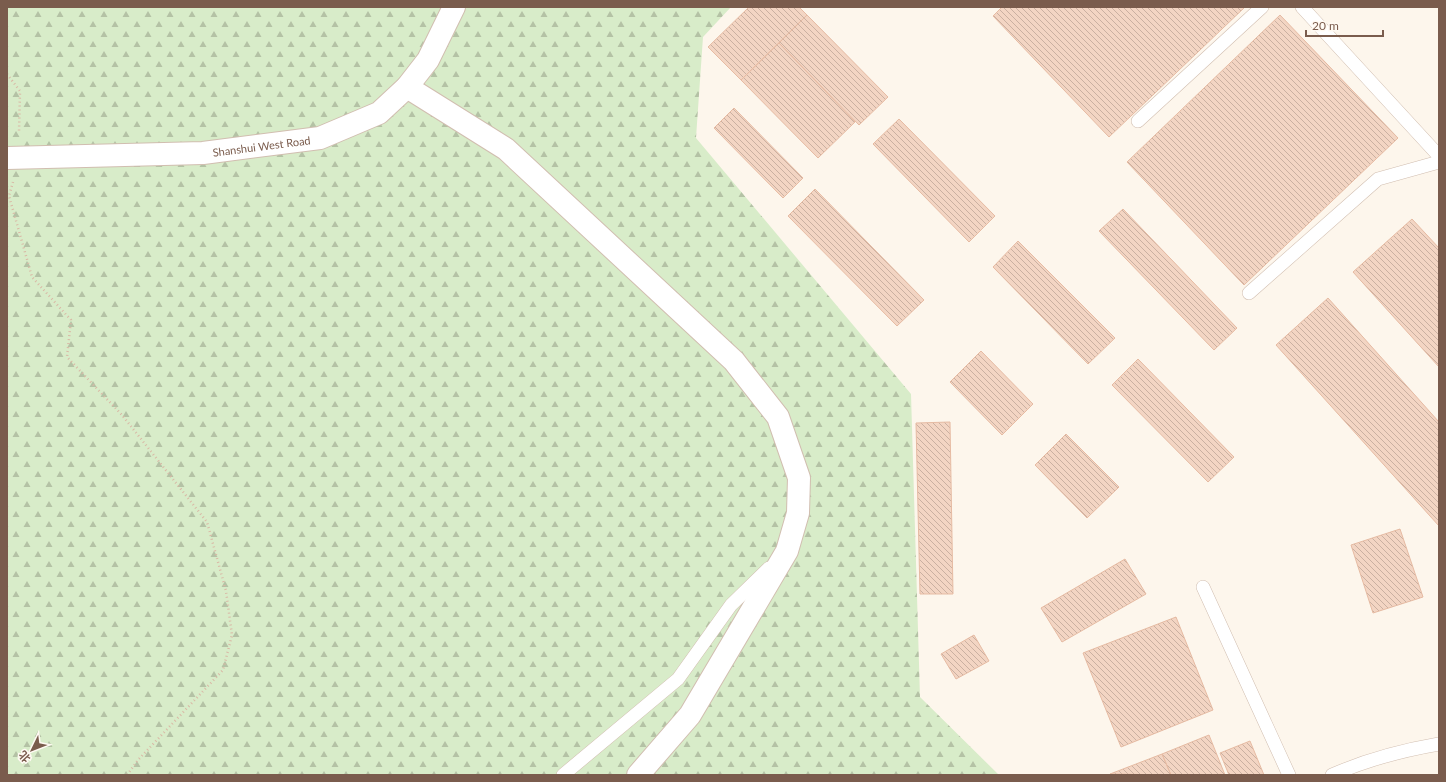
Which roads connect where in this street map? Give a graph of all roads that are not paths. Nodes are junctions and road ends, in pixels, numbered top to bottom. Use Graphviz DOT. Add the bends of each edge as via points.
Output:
graph roads {
  1 [pos="454,7"];
  2 [pos="1262,7"];
  3 [pos="1302,7"];
  4 [pos="407,87"];
  5 [pos="1138,121"];
  6 [pos="1439,156"];
  7 [pos="13,157"];
  8 [pos="1439,162"];
  9 [pos="1249,293"];
  10 [pos="787,551"];
  11 [pos="1203,587"];
  12 [pos="1439,744"];
  13 [pos="563,775"];
  14 [pos="638,775"];
  15 [pos="1289,775"];
  16 [pos="1332,775"];
  1 -- 4 [label="street, Shanshui West Road" via="428,60"];
  2 -- 5 [label="lane"];
  3 -- 6 [label="lane"];
  4 -- 7 [label="street, Shanshui West Road" via="379,113 320,138 203,153"];
  4 -- 10 [label="street" via="506,148 734,361 778,417 799,478 798,513"];
  8 -- 9 [label="lane" via="1378,179"];
  10 -- 13 [label="lane" via="731,605 678,679"];
  10 -- 14 [label="street" via="690,715"];
  11 -- 15 [label="lane"];
  12 -- 16 [label="lane" via="1418,747"];
}
